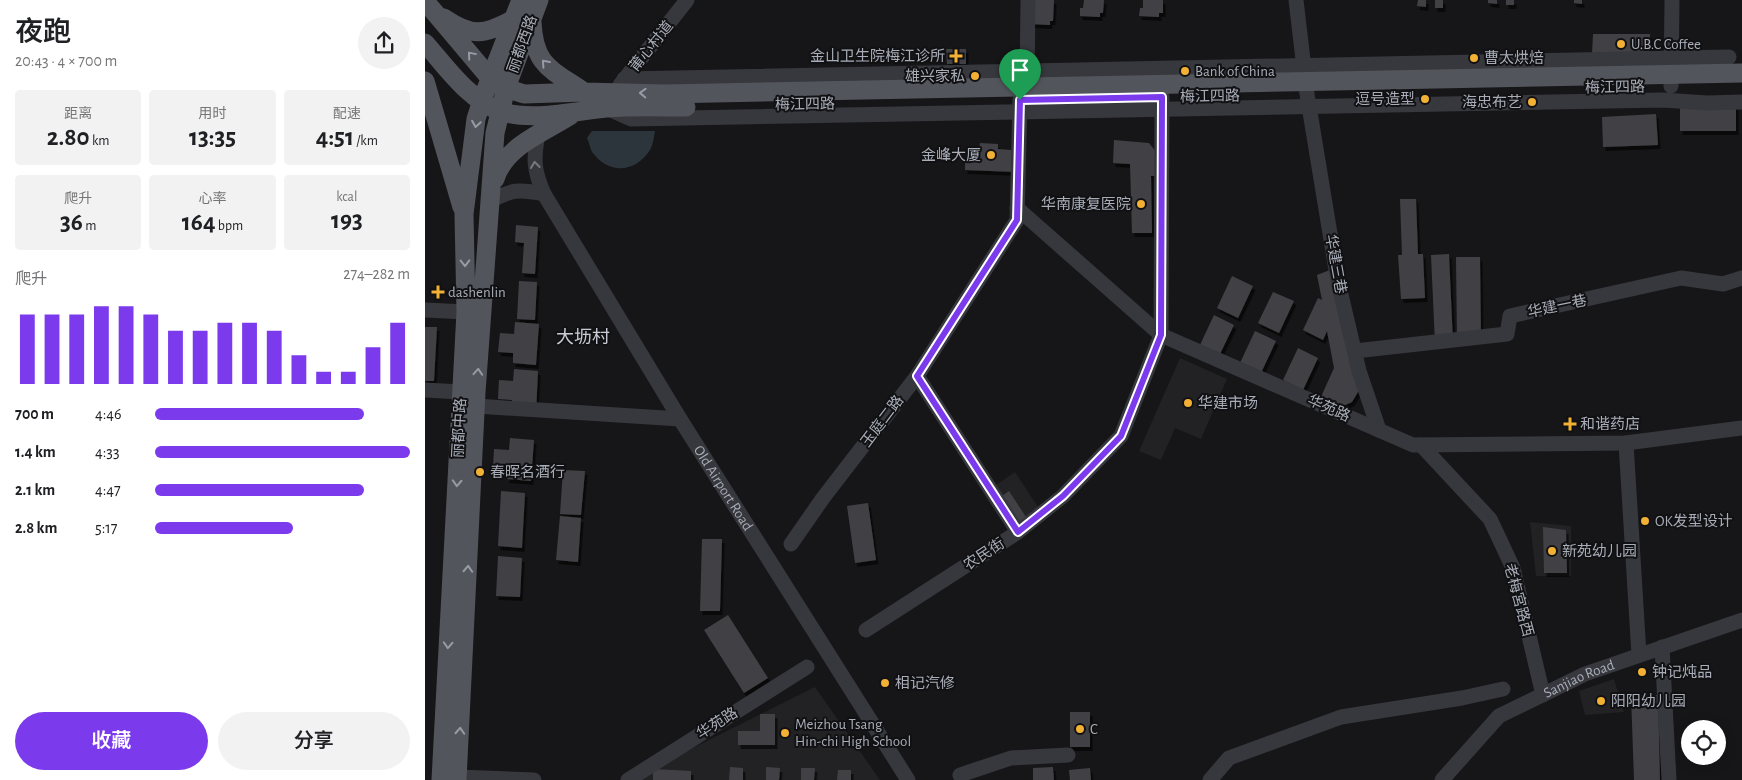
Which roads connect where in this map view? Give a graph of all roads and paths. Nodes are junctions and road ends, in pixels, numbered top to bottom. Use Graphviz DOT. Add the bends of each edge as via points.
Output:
graph roads {
  1 [pos="521,0"];
  2 [pos="687,0"];
  3 [pos="1028,0"];
  4 [pos="1296,0"];
  5 [pos="1672,0"];
  6 [pos="429,5"];
  7 [pos="536,8"];
  8 [pos="512,20"];
  9 [pos="425,43"];
  10 [pos="1729,57"];
  11 [pos="1742,72"];
  12 [pos="425,81"];
  13 [pos="498,83"];
  14 [pos="1742,84"];
  15 [pos="1671,86"];
  16 [pos="584,92"];
  17 [pos="615,93"];
  18 [pos="1307,94"];
  19 [pos="1162,97"];
  20 [pos="482,100"];
  21 [pos="1023,100"];
  22 [pos="1742,102"];
  23 [pos="499,111"];
  24 [pos="572,114"];
  25 [pos="538,135"];
  26 [pos="544,194"];
  27 [pos="489,202"];
  28 [pos="1017,208"];
  29 [pos="464,214"];
  30 [pos="1742,278"];
  31 [pos="425,310"];
  32 [pos="466,312"];
  33 [pos="1161,335"];
  34 [pos="1355,351"];
  35 [pos="917,376"];
  36 [pos="425,390"];
  37 [pos="461,392"];
  38 [pos="476,406"];
  39 [pos="680,419"];
  40 [pos="1742,428"];
  41 [pos="1379,430"];
  42 [pos="1626,443"];
  43 [pos="1421,445"];
  44 [pos="1018,532"];
  45 [pos="791,544"];
  46 [pos="1742,620"];
  47 [pos="866,630"];
  48 [pos="1662,647"];
  49 [pos="1639,655"];
  50 [pos="807,667"];
  51 [pos="1503,689"];
  52 [pos="1543,695"];
  53 [pos="1068,755"];
  54 [pos="960,775"];
  55 [pos="452,779"];
  56 [pos="534,780"];
  57 [pos="628,780"];
  58 [pos="907,780"];
  59 [pos="1210,780"];
  60 [pos="1442,780"];
  61 [pos="1669,780"];
  1 -- 8 [label="main road, 丽都西路"];
  2 -- 17 [label="street, 莆心村道"];
  3 -- 21 [label="street, 玉庭二路"];
  4 -- 18 [label="street, 华建三巷"];
  5 -- 15 [label="street"];
  6 -- 8 [label="main road" via="466,30 483,33"];
  13 -- 6 [label="main road, one-way"];
  7 -- 13 [label="main road, 丽都西路"];
  16 -- 7 [label="main road, one-way" via="553,71 537,53 533,40"];
  8 -- 13 [label="main road, 丽都西路"];
  9 -- 20 [label="main road" via="462,86"];
  10 -- 17 [label="street"];
  11 -- 17 [label="main road, 梅江四路, one-way"];
  12 -- 29 [label="main road"];
  13 -- 16 [label="main road, 梅江四路" via="524,94"];
  13 -- 20 [label="main road, 丽都中路"];
  13 -- 23 [label="main road, 丽都中路"];
  14 -- 15 [label="main road, 梅江四路"];
  15 -- 18 [label="main road, 梅江四路"];
  16 -- 17 [label="main road, 梅江四路"];
  17 -- 21 [label="main road, 梅江四路"];
  17 -- 22 [label="street" via="631,119 1653,100"];
  17 -- 24 [label="main road, 梅江四路"];
  18 -- 19 [label="main road, 梅江四路"];
  18 -- 34 [label="street, 华建三巷" via="1338,282"];
  19 -- 21 [label="main road, 梅江四路"];
  19 -- 33 [label="street"];
  20 -- 23 [label="main road"];
  20 -- 29 [label="main road, 丽都中路, one-way" via="476,119"];
  21 -- 28 [label="street, 玉庭二路"];
  23 -- 24 [label="main road, 梅江四路" via="516,116"];
  23 -- 27 [label="main road, 丽都中路"];
  24 -- 25 [label="main road"];
  26 -- 25 [label="street, Old Airport Road, one-way" via="535,165"];
  25 -- 27 [label="main road" via="516,147 504,160"];
  26 -- 27 [label="street" via="510,191"];
  26 -- 39 [label="street, Old Airport Road"];
  38 -- 27 [label="main road, 丽都中路, one-way"];
  28 -- 33 [label="street, 华苑路"];
  28 -- 35 [label="street, 玉庭二路" via="1017,220"];
  29 -- 32 [label="main road, 丽都中路, one-way"];
  30 -- 34 [label="street, 华建一巷" via="1723,284 1681,278 1510,316 1507,334"];
  31 -- 32 [label="street"];
  32 -- 37 [label="main road, 丽都中路"];
  33 -- 41 [label="street, 华苑路"];
  33 -- 44 [label="street, 农民街" via="1121,436 1063,496"];
  34 -- 41 [label="street, 华建三巷"];
  35 -- 44 [label="street"];
  35 -- 45 [label="street, 玉庭二路"];
  36 -- 37 [label="street"];
  37 -- 55 [label="main road, 丽都中路, one-way"];
  38 -- 39 [label="street"];
  55 -- 38 [label="main road, 丽都中路, one-way"];
  39 -- 58 [label="street, Old Airport Road"];
  40 -- 42 [label="street, 华苑路"];
  41 -- 43 [label="street, 华苑路" via="1413,445"];
  42 -- 43 [label="street, 华苑路"];
  42 -- 49 [label="street"];
  43 -- 52 [label="street, 老梅宮路西" via="1490,519 1513,568"];
  44 -- 47 [label="street, 农民街"];
  46 -- 48 [label="street, Sanjiao Road"];
  48 -- 49 [label="street, Sanjiao Road"];
  48 -- 61 [label="street"];
  49 -- 52 [label="street, Sanjiao Road" via="1585,674"];
  50 -- 57 [label="street, 华苑路"];
  51 -- 59 [label="street" via="1341,718 1229,758"];
  52 -- 60 [label="street, Sanjiao Road" via="1499,716"];
  53 -- 54 [label="street" via="1011,758"];
  55 -- 56 [label="street"];
}
